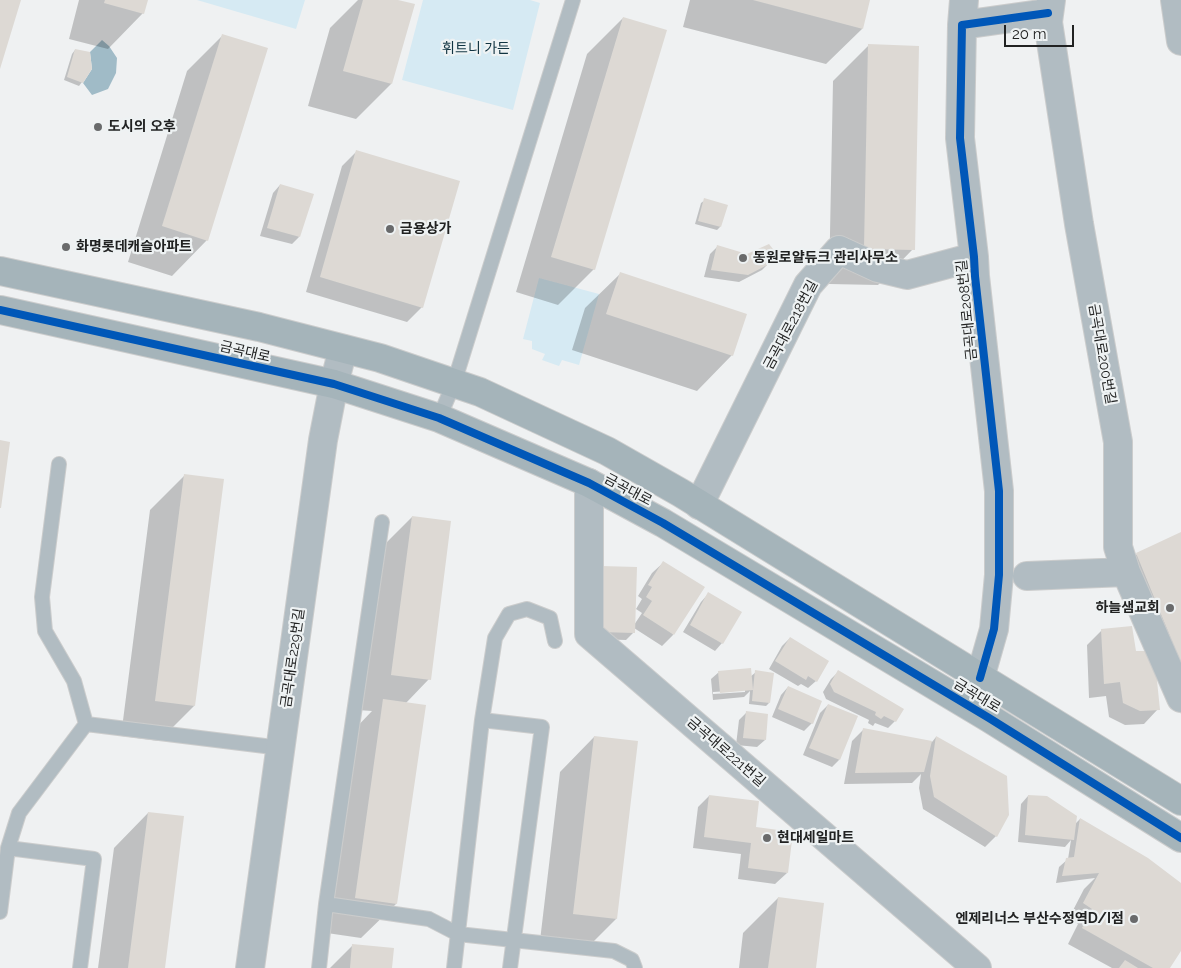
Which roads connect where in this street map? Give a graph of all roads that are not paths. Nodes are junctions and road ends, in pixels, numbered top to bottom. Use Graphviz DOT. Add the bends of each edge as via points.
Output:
graph roads {
  1 [pos="573,0"];
  2 [pos="1175,0"];
  3 [pos="1050,6"];
  4 [pos="963,12"];
  5 [pos="1181,41"];
  6 [pos="974,257"];
  7 [pos="0,271"];
  8 [pos="0,310"];
  9 [pos="343,349"];
  10 [pos="454,383"];
  11 [pos="334,384"];
  12 [pos="439,418"];
  13 [pos="59,464"];
  14 [pos="589,483"];
  15 [pos="699,505"];
  16 [pos="382,522"];
  17 [pos="1126,572"];
  18 [pos="1027,576"];
  19 [pos="556,641"];
  20 [pos="980,678"];
  21 [pos="1181,698"];
  22 [pos="482,720"];
  23 [pos="86,724"];
  24 [pos="281,748"];
  25 [pos="1181,801"];
  26 [pos="1181,838"];
  27 [pos="8,848"];
  28 [pos="326,904"];
  29 [pos="0,912"];
  30 [pos="458,934"];
  31 [pos="514,940"];
  32 [pos="80,968"];
  33 [pos="250,968"];
  34 [pos="319,968"];
  35 [pos="454,968"];
  36 [pos="510,968"];
  37 [pos="635,968"];
  38 [pos="977,968"];
  1 -- 10 [label="lane"];
  2 -- 5 [label="street"];
  3 -- 4 [label="street, 금곡대로208번길"];
  3 -- 17 [label="street, 금곡대로200번길" via="1048,22 1079,224 1118,442 1118,546"];
  4 -- 6 [label="street, 금곡대로208번길" via="960,138"];
  6 -- 15 [label="street, 금곡대로218번길" via="907,275 878,268 839,250 808,285"];
  6 -- 20 [label="street, 금곡대로208번길" via="999,491 999,575 994,628"];
  7 -- 9 [label="main road, 금곡대로" via="258,326"];
  8 -- 11 [label="main road, 금곡대로"];
  9 -- 10 [label="main road, 금곡대로"];
  9 -- 11 [label="street, 금곡대로229번길"];
  10 -- 12 [label="lane"];
  10 -- 15 [label="main road, 금곡대로" via="607,450"];
  11 -- 12 [label="main road, 금곡대로"];
  11 -- 24 [label="street, 금곡대로229번길" via="323,440"];
  12 -- 14 [label="main road, 금곡대로"];
  13 -- 23 [label="lane" via="42,597 45,631 74,682"];
  14 -- 26 [label="main road, 금곡대로" via="663,523 955,697"];
  14 -- 38 [label="street, 금곡대로221번길" via="589,634"];
  15 -- 20 [label="main road, 금곡대로"];
  16 -- 28 [label="lane"];
  17 -- 18 [label="street"];
  17 -- 21 [label="street, 금곡대로200번길"];
  19 -- 22 [label="lane" via="550,618 527,609 509,614 495,638"];
  20 -- 25 [label="main road, 금곡대로"];
  22 -- 30 [label="lane"];
  22 -- 31 [label="lane" via="542,727"];
  23 -- 24 [label="lane"];
  23 -- 27 [label="lane" via="19,813"];
  24 -- 33 [label="street, 금곡대로229번길"];
  27 -- 29 [label="lane"];
  27 -- 32 [label="lane" via="94,859"];
  28 -- 30 [label="lane" via="429,919"];
  28 -- 34 [label="lane"];
  30 -- 31 [label="lane"];
  30 -- 35 [label="lane"];
  31 -- 36 [label="lane"];
  31 -- 37 [label="lane" via="614,951 632,960"];
}
